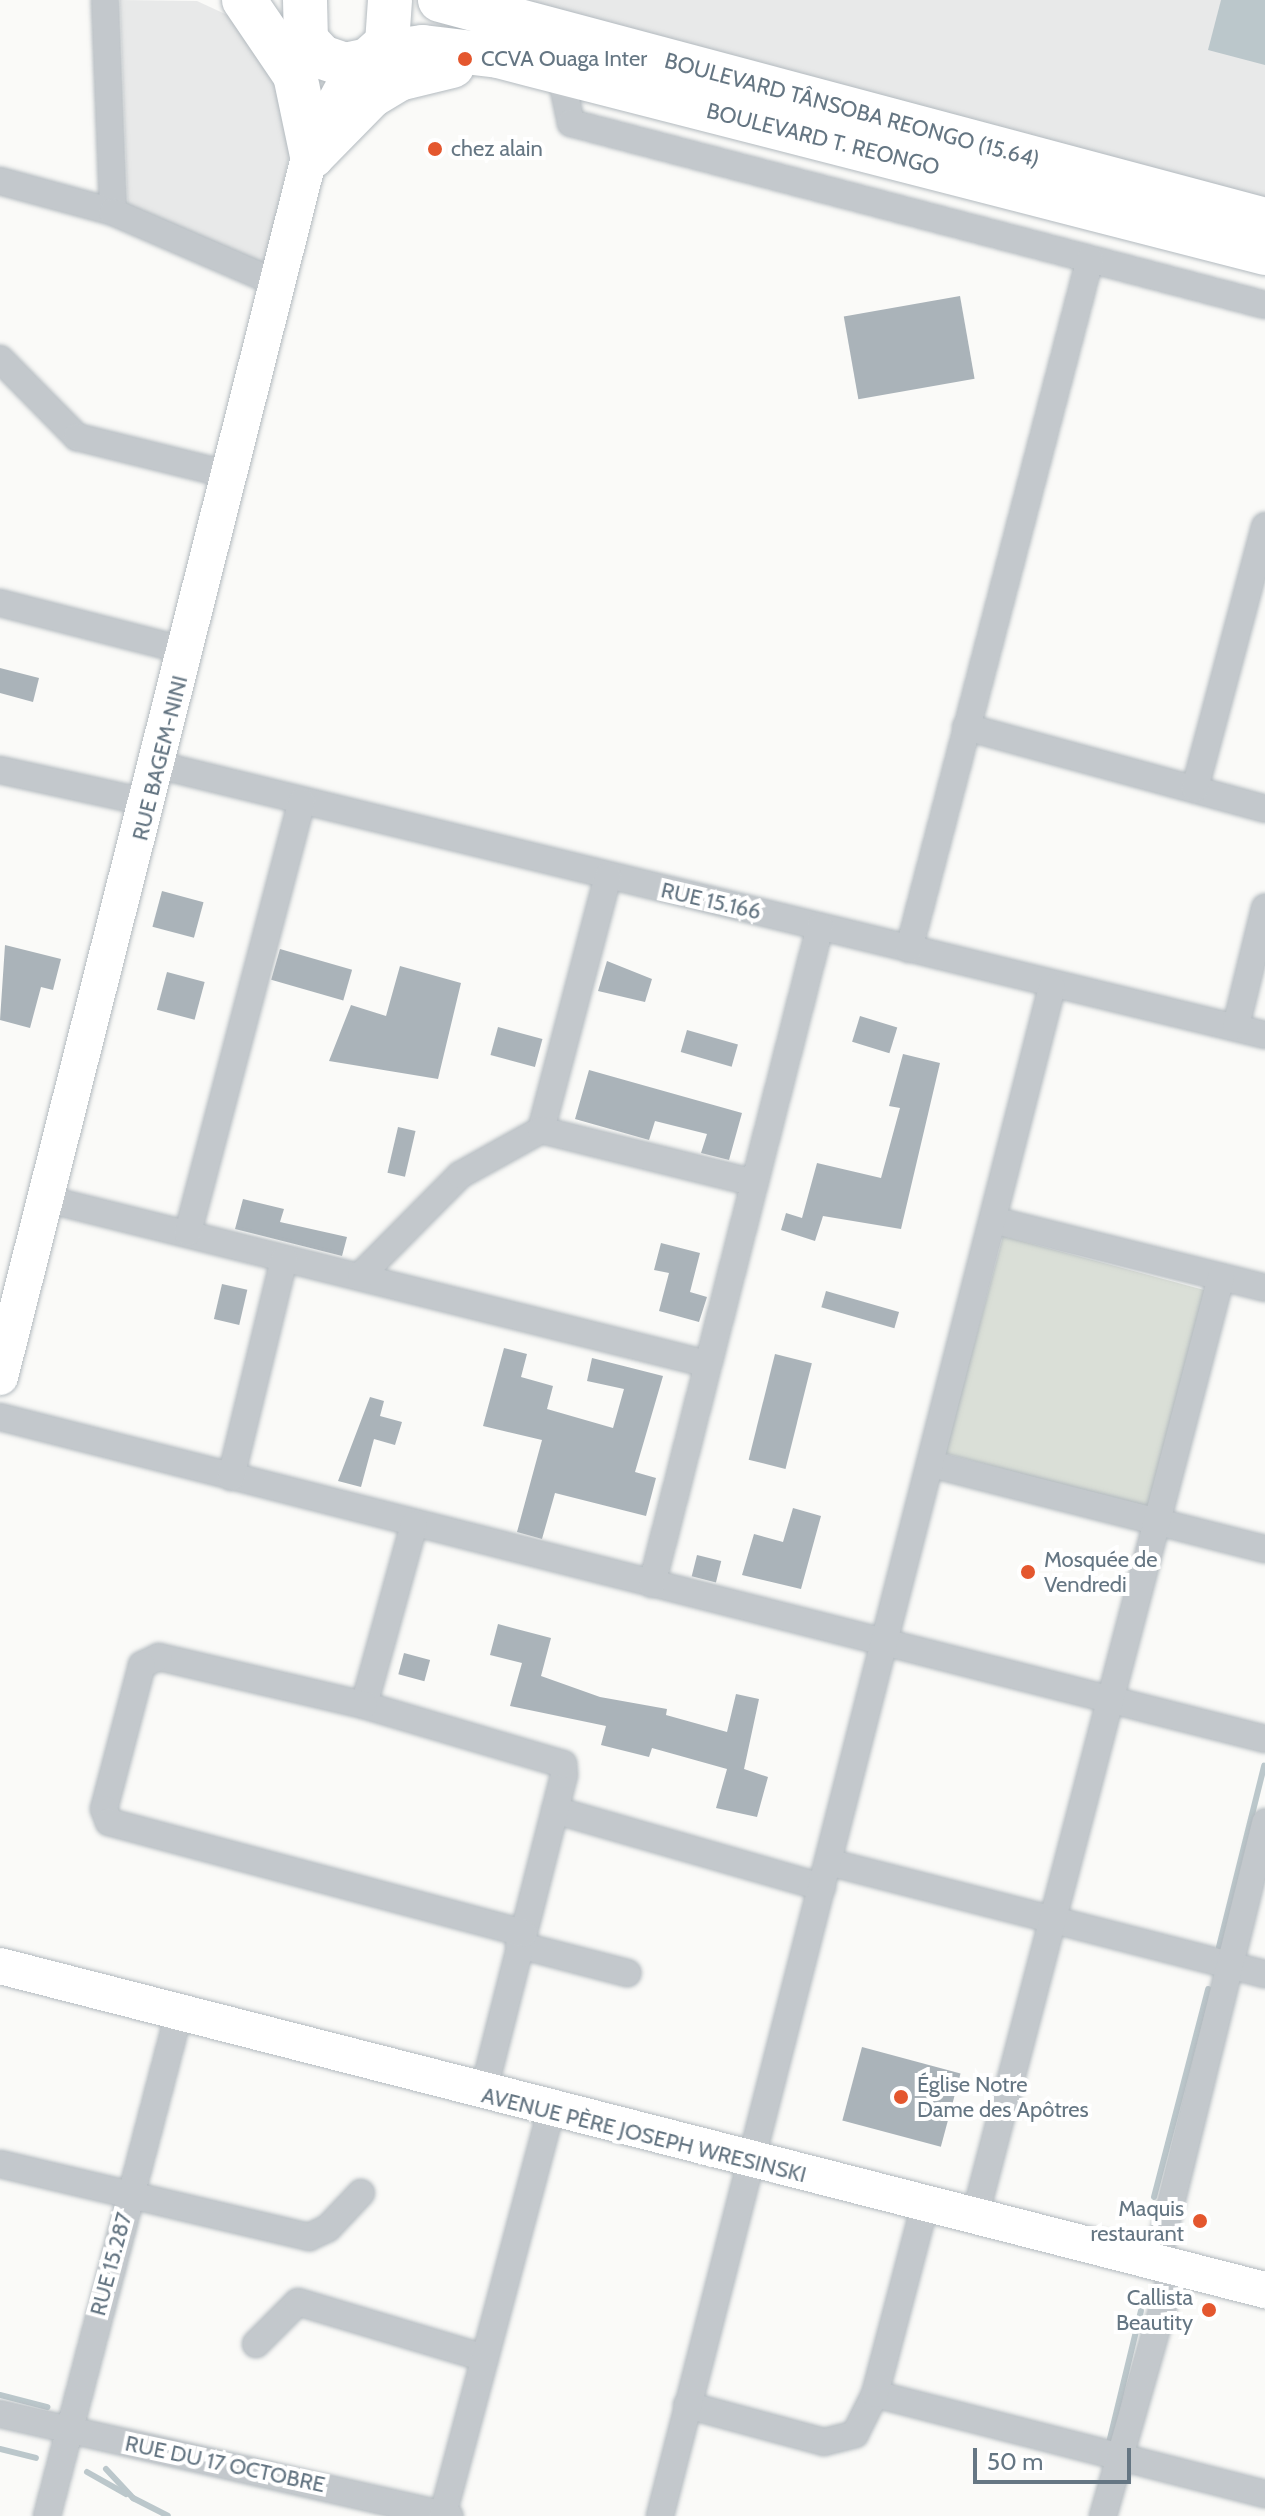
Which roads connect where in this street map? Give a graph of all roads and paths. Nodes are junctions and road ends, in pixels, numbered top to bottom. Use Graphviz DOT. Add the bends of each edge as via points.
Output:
graph roads {
  1 [pos="105,0"];
  2 [pos="244,0"];
  3 [pos="390,0"];
  4 [pos="440,0"];
  5 [pos="308,30"];
  6 [pos="368,58"];
  7 [pos="545,68"];
  8 [pos="314,147"];
  9 [pos="0,181"];
  10 [pos="113,212"];
  11 [pos="1265,220"];
  12 [pos="1265,253"];
  13 [pos="1090,259"];
  14 [pos="282,285"];
  15 [pos="1265,305"];
  16 [pos="0,359"];
  17 [pos="231,475"];
  18 [pos="1263,543"];
  19 [pos="0,603"];
  20 [pos="187,651"];
  21 [pos="966,727"];
  22 [pos="158,765"];
  23 [pos="0,770"];
  24 [pos="1195,788"];
  25 [pos="302,802"];
  26 [pos="150,803"];
  27 [pos="1265,809"];
  28 [pos="608,877"];
  29 [pos="1265,908"];
  30 [pos="820,927"];
  31 [pos="909,949"];
  32 [pos="1052,987"];
  33 [pos="1236,1026"];
  34 [pos="1265,1035"];
  35 [pos="541,1130"];
  36 [pos="751,1182"];
  37 [pos="46,1199"];
  38 [pos="993,1220"];
  39 [pos="188,1232"];
  40 [pos="284,1259"];
  41 [pos="361,1275"];
  42 [pos="1221,1277"];
  43 [pos="1265,1288"];
  44 [pos="6,1332"];
  45 [pos="708,1364"];
  46 [pos="0,1377"];
  47 [pos="0,1417"];
  48 [pos="931,1464"];
  49 [pos="231,1477"];
  50 [pos="1157,1524"];
  51 [pos="414,1525"];
  52 [pos="1265,1549"];
  53 [pos="652,1584"];
  54 [pos="884,1644"];
  55 [pos="1110,1702"];
  56 [pos="364,1705"];
  57 [pos="1265,1739"];
  58 [pos="555,1810"];
  59 [pos="1265,1822"];
  60 [pos="825,1874"];
  61 [pos="1052,1923"];
  62 [pos="521,1939"];
  63 [pos="9,1962"];
  64 [pos="1229,1965"];
  65 [pos="627,1973"];
  66 [pos="1265,1974"];
  67 [pos="179,2013"];
  68 [pos="483,2093"];
  69 [pos="551,2111"];
  70 [pos="751,2162"];
  71 [pos="0,2164"];
  72 [pos="361,2193"];
  73 [pos="129,2196"];
  74 [pos="924,2208"];
  75 [pos="974,2220"];
  76 [pos="1165,2266"];
  77 [pos="1265,2290"];
  78 [pos="256,2344"];
  79 [pos="485,2358"];
  80 [pos="875,2394"];
  81 [pos="687,2405"];
  82 [pos="0,2414"];
  83 [pos="67,2432"];
  84 [pos="1121,2455"];
  85 [pos="1265,2494"];
  86 [pos="446,2515"];
  87 [pos="47,2516"];
  88 [pos="660,2516"];
  89 [pos="1103,2516"];
  1 -- 10 [label="street"];
  2 -- 5 [label="highway"];
  2 -- 8 [label="highway" via="295,75"];
  3 -- 6 [label="highway" via="392,32"];
  4 -- 11 [label="highway, BOULEVARD TÂNSOBA REONGO (15.64)"];
  5 -- 6 [label="highway" via="333,62"];
  5 -- 8 [label="street"];
  6 -- 7 [label="highway, BOULEVARD T. REONGO" via="453,49"];
  6 -- 8 [label="street"];
  7 -- 8 [label="highway" via="464,64 399,79 342,117"];
  7 -- 12 [label="highway, BOULEVARD T. REONGO"];
  7 -- 13 [label="street" via="571,123"];
  8 -- 14 [label="street, RUE BAGEM-NINI"];
  9 -- 10 [label="street"];
  10 -- 14 [label="street"];
  13 -- 15 [label="street"];
  13 -- 21 [label="street"];
  14 -- 17 [label="street, RUE BAGEM-NINI"];
  16 -- 17 [label="street" via="77,437"];
  17 -- 20 [label="street, RUE BAGEM-NINI"];
  18 -- 24 [label="street"];
  19 -- 20 [label="street"];
  20 -- 22 [label="street, RUE BAGEM-NINI"];
  21 -- 24 [label="street"];
  21 -- 31 [label="street"];
  22 -- 25 [label="street, RUE 15.166"];
  22 -- 26 [label="street, RUE BAGEM-NINI"];
  23 -- 26 [label="street"];
  24 -- 27 [label="street"];
  25 -- 28 [label="street, RUE 15.166"];
  25 -- 39 [label="street"];
  26 -- 37 [label="street, RUE BAGEM-NINI"];
  28 -- 30 [label="street, RUE 15.166"];
  28 -- 35 [label="street"];
  29 -- 33 [label="street"];
  30 -- 31 [label="street, RUE 15.166"];
  30 -- 36 [label="street"];
  31 -- 32 [label="street, RUE 15.166"];
  32 -- 33 [label="street, RUE 15.166"];
  32 -- 38 [label="street"];
  33 -- 34 [label="street, RUE 15.166"];
  35 -- 36 [label="street"];
  35 -- 41 [label="street" via="460,1175"];
  36 -- 45 [label="street"];
  37 -- 39 [label="street"];
  37 -- 44 [label="street, RUE BAGEM-NINI"];
  38 -- 42 [label="street"];
  38 -- 48 [label="street"];
  39 -- 40 [label="street"];
  40 -- 41 [label="street"];
  40 -- 49 [label="street"];
  41 -- 45 [label="street"];
  42 -- 43 [label="street"];
  42 -- 50 [label="street"];
  44 -- 46 [label="street, RUE BAGEM-NINI"];
  45 -- 53 [label="street"];
  47 -- 49 [label="street"];
  48 -- 50 [label="street"];
  48 -- 54 [label="street"];
  49 -- 51 [label="street"];
  50 -- 52 [label="street"];
  50 -- 55 [label="street"];
  51 -- 53 [label="street"];
  51 -- 56 [label="street"];
  53 -- 54 [label="street"];
  54 -- 55 [label="street"];
  54 -- 60 [label="street"];
  55 -- 57 [label="street"];
  55 -- 61 [label="street"];
  56 -- 58 [label="street" via="552,1756 564,1775"];
  56 -- 62 [label="street" via="149,1659 104,1816"];
  58 -- 60 [label="street"];
  58 -- 62 [label="street"];
  59 -- 64 [label="street"];
  60 -- 61 [label="street"];
  60 -- 70 [label="street"];
  61 -- 64 [label="street"];
  61 -- 75 [label="street"];
  62 -- 65 [label="street"];
  62 -- 68 [label="street"];
  63 -- 67 [label="street, AVENUE PÈRE JOSEPH WRESINSKI"];
  64 -- 66 [label="street"];
  64 -- 76 [label="street"];
  67 -- 68 [label="street, AVENUE PÈRE JOSEPH WRESINSKI"];
  67 -- 73 [label="street, RUE 15.287"];
  68 -- 69 [label="street, AVENUE PÈRE JOSEPH WRESINSKI"];
  69 -- 70 [label="street, AVENUE PÈRE JOSEPH WRESINSKI"];
  69 -- 79 [label="street"];
  70 -- 74 [label="street, AVENUE PÈRE JOSEPH WRESINSKI"];
  70 -- 81 [label="street"];
  71 -- 73 [label="street"];
  72 -- 73 [label="street" via="328,2228 309,2237"];
  73 -- 83 [label="street, RUE 15.287"];
  74 -- 75 [label="street, AVENUE PÈRE JOSEPH WRESINSKI"];
  74 -- 80 [label="street"];
  75 -- 76 [label="street, AVENUE PÈRE JOSEPH WRESINSKI"];
  76 -- 77 [label="street, AVENUE PÈRE JOSEPH WRESINSKI"];
  76 -- 84 [label="street"];
  78 -- 79 [label="street" via="298,2302"];
  79 -- 86 [label="street"];
  80 -- 81 [label="street" via="855,2434 833,2442"];
  80 -- 84 [label="street"];
  81 -- 88 [label="street"];
  82 -- 83 [label="street, RUE DU 17 OCTOBRE"];
  83 -- 86 [label="street, RUE DU 17 OCTOBRE"];
  83 -- 87 [label="street, RUE 15.287"];
  84 -- 85 [label="street"];
  84 -- 89 [label="street"];
}
